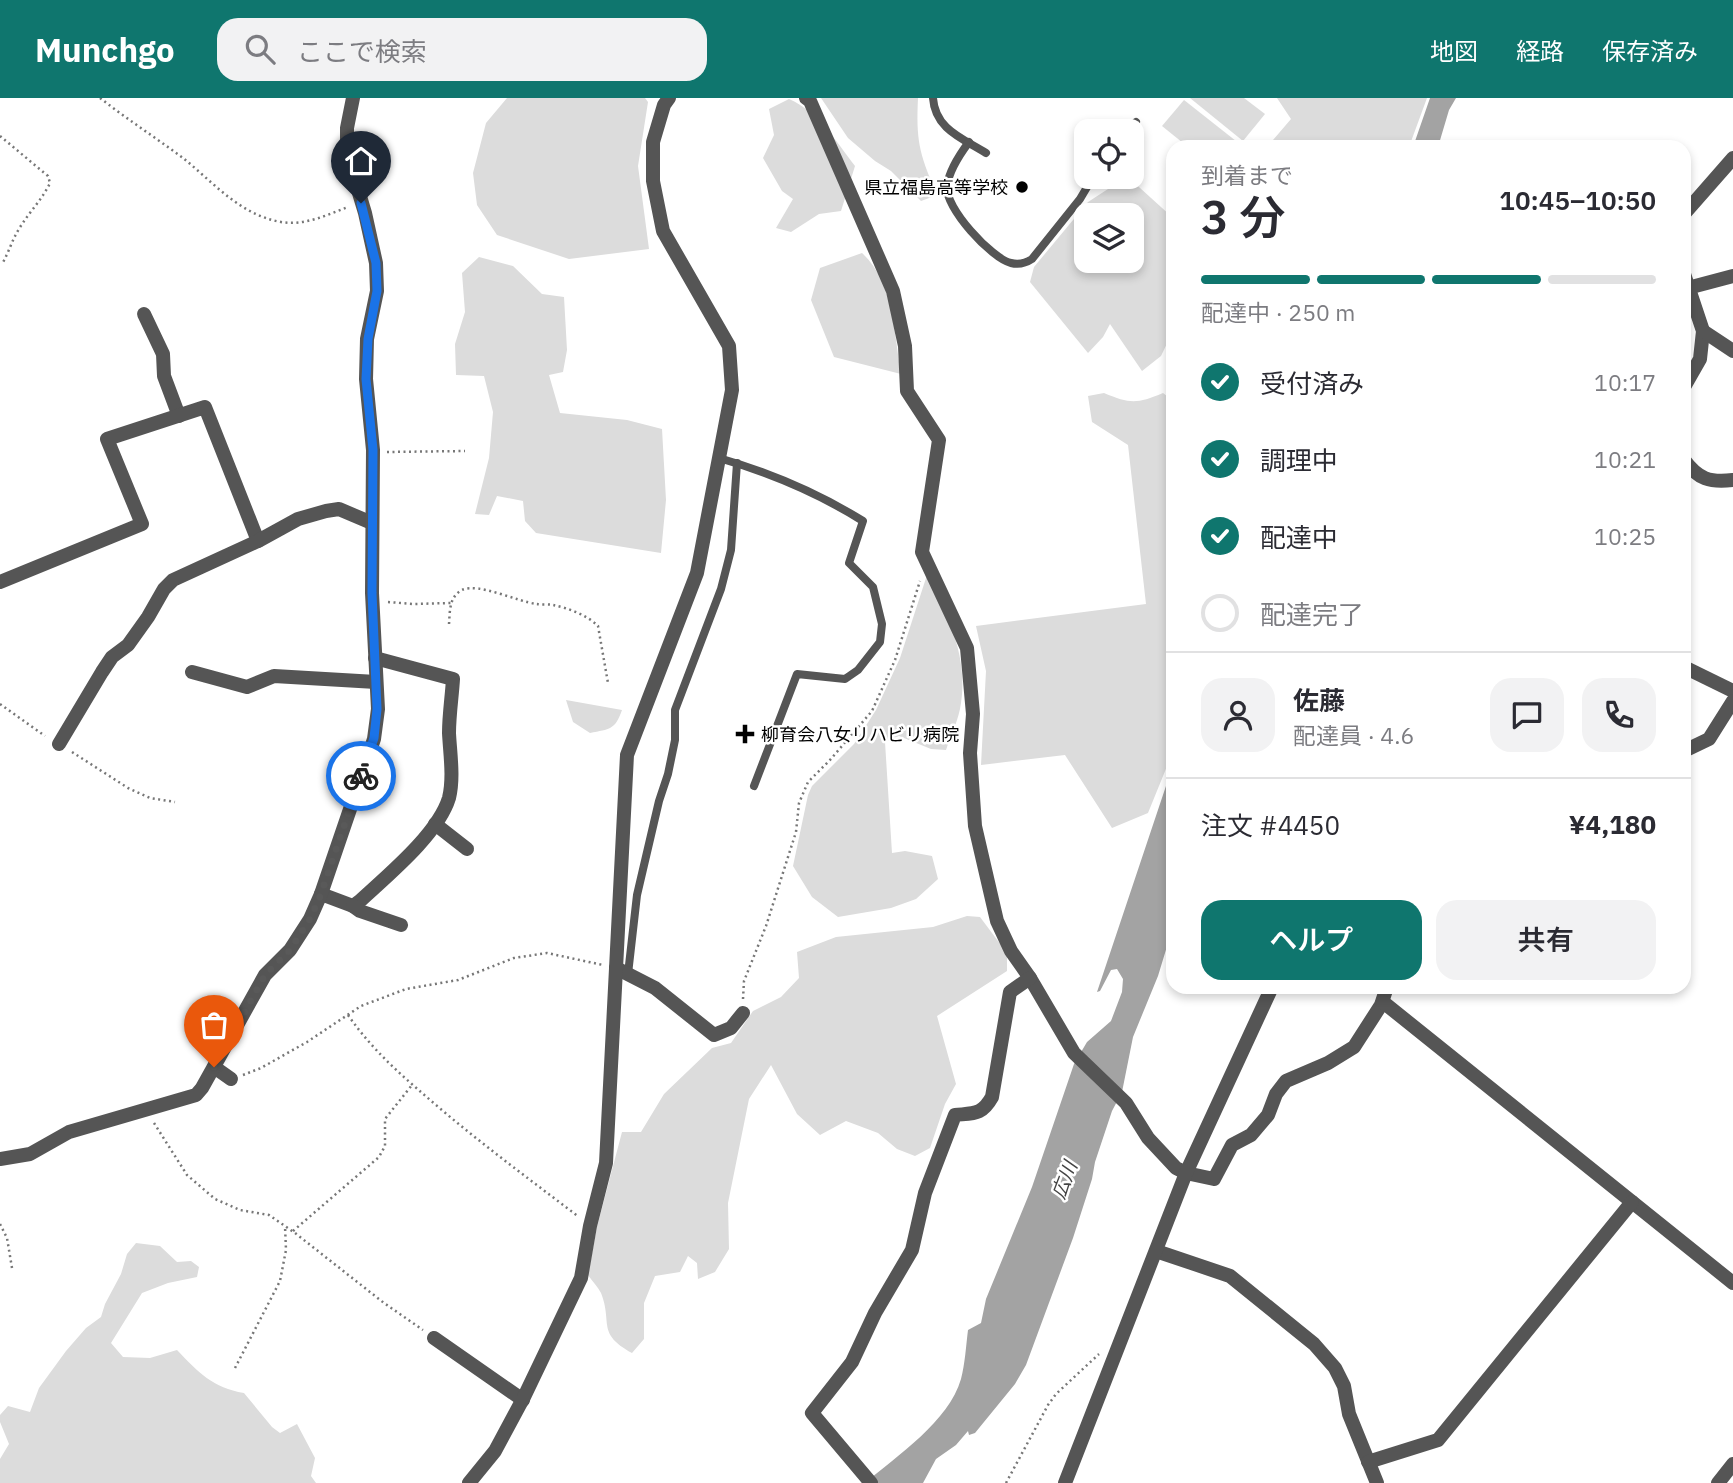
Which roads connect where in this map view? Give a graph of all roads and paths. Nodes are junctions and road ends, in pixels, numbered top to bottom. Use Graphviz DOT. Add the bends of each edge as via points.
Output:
graph roads {
  1 [pos="100,98"];
  2 [pos="353,98"];
  3 [pos="669,98"];
  4 [pos="806,98"];
  5 [pos="933,98"];
  6 [pos="0,136"];
  7 [pos="969,142"];
  8 [pos="986,153"];
  9 [pos="1733,158"];
  10 [pos="1086,189"];
  11 [pos="361,203"];
  12 [pos="1691,206"];
  13 [pos="2,264"];
  14 [pos="1733,276"];
  15 [pos="1691,282"];
  16 [pos="1691,299"];
  17 [pos="144,314"];
  18 [pos="1703,331"];
  19 [pos="1733,351"];
  20 [pos="1691,375"];
  21 [pos="179,416"];
  22 [pos="465,452"];
  23 [pos="373,453"];
  24 [pos="719,458"];
  25 [pos="737,463"];
  26 [pos="1691,470"];
  27 [pos="1733,480"];
  28 [pos="372,523"];
  29 [pos="258,541"];
  30 [pos="927,561"];
  31 [pos="2,577"];
  32 [pos="372,600"];
  33 [pos="451,603"];
  34 [pos="449,624"];
  35 [pos="376,658"];
  36 [pos="1691,670"];
  37 [pos="192,672"];
  38 [pos="376,682"];
  39 [pos="608,683"];
  40 [pos="1733,691"];
  41 [pos="1733,701"];
  42 [pos="0,704"];
  43 [pos="59,744"];
  44 [pos="1691,748"];
  45 [pos="754,786"];
  46 [pos="174,802"];
  47 [pos="435,824"];
  48 [pos="467,849"];
  49 [pos="321,894"];
  50 [pos="353,906"];
  51 [pos="401,925"];
  52 [pos="622,971"];
  53 [pos="1030,978"];
  54 [pos="1269,994"];
  55 [pos="1385,994"];
  56 [pos="1383,1002"];
  57 [pos="743,1013"];
  58 [pos="348,1015"];
  59 [pos="214,1067"];
  60 [pos="231,1079"];
  61 [pos="412,1085"];
  62 [pos="163,1117"];
  63 [pos="0,1160"];
  64 [pos="1186,1173"];
  65 [pos="1632,1202"];
  66 [pos="0,1224"];
  67 [pos="285,1226"];
  68 [pos="590,1226"];
  69 [pos="293,1231"];
  70 [pos="1156,1251"];
  71 [pos="12,1268"];
  72 [pos="1733,1283"];
  73 [pos="434,1338"];
  74 [pos="1105,1349"];
  75 [pos="235,1368"];
  76 [pos="523,1400"];
  77 [pos="1368,1462"];
  78 [pos="1733,1464"];
  79 [pos="869,1480"];
  80 [pos="469,1483"];
  81 [pos="1006,1483"];
  82 [pos="1065,1483"];
  83 [pos="1377,1483"];
  84 [pos="1718,1483"];
  1 -- 11 [label="path" via="227,197 262,216 282,222 310,221"];
  2 -- 11 [label="street" via="347,153"];
  3 -- 24 [label="street" via="653,142 653,181 663,231 729,346 732,390"];
  4 -- 30 [label="street" via="894,291 908,391 939,440 922,552"];
  5 -- 7 [label="lane" via="943,128"];
  6 -- 13 [label="path" via="48,176 50,183 18,230"];
  7 -- 8 [label="lane"];
  7 -- 10 [label="lane" via="947,186 948,198 993,253 1013,264 1032,259"];
  9 -- 12 [label="street"];
  11 -- 23 [label="street" via="376,263 366,379"];
  14 -- 15 [label="street"];
  16 -- 18 [label="street"];
  17 -- 21 [label="street" via="163,354 164,376"];
  18 -- 19 [label="street"];
  18 -- 20 [label="street" via="1700,359"];
  21 -- 29 [label="street" via="205,407"];
  21 -- 31 [label="street" via="107,439 142,524"];
  22 -- 23 [label="path"];
  23 -- 28 [label="street"];
  24 -- 25 [label="lane"];
  24 -- 52 [label="street" via="696,573 627,755"];
  25 -- 45 [label="lane" via="828,499 863,521 849,564 873,587 882,624 880,642 845,679 797,674"];
  25 -- 52 [label="lane" via="731,550 675,710 668,774"];
  26 -- 27 [label="street" via="1717,482"];
  28 -- 29 [label="street" via="340,509 298,519"];
  28 -- 32 [label="street"];
  29 -- 43 [label="street" via="173,580 164,589 128,645 112,657"];
  30 -- 53 [label="street" via="967,649 974,714 970,753 975,826 996,921"];
  30 -- 57 [label="path" via="895,660 872,711 807,782 792,844 744,981"];
  32 -- 33 [label="path"];
  32 -- 35 [label="street"];
  33 -- 34 [label="path"];
  33 -- 39 [label="path" via="464,589 475,588 552,604 592,620 598,625"];
  35 -- 38 [label="street"];
  35 -- 47 [label="street" via="453,679 449,798"];
  36 -- 40 [label="street"];
  37 -- 38 [label="street" via="247,687 274,676"];
  38 -- 49 [label="street" via="374,738"];
  41 -- 44 [label="street" via="1709,739"];
  42 -- 43 [label="path"];
  43 -- 46 [label="path" via="128,788"];
  47 -- 48 [label="street"];
  47 -- 50 [label="street" via="406,858"];
  49 -- 50 [label="street"];
  49 -- 59 [label="street" via="290,950 265,975"];
  50 -- 51 [label="street"];
  52 -- 57 [label="street" via="655,988 714,1035 730,1028"];
  52 -- 58 [label="path" via="547,953 514,958 458,981 406,989"];
  52 -- 68 [label="street" via="606,1163"];
  53 -- 64 [label="street" via="1074,1053 1126,1103 1148,1138"];
  53 -- 79 [label="street" via="1010,992 992,1097 986,1108 955,1115 925,1193 912,1250 852,1362 812,1413"];
  54 -- 64 [label="street"];
  55 -- 56 [label="street"];
  56 -- 64 [label="street" via="1353,1047 1286,1081 1268,1115 1251,1135 1232,1145 1214,1179"];
  56 -- 65 [label="street"];
  58 -- 60 [label="path" via="261,1068"];
  58 -- 61 [label="path" via="376,1052"];
  59 -- 60 [label="street"];
  59 -- 63 [label="street" via="196,1095 69,1132 30,1154"];
  61 -- 68 [label="path"];
  61 -- 69 [label="path" via="385,1119 379,1157"];
  62 -- 67 [label="path" via="152,1120 187,1175 215,1199 269,1216"];
  64 -- 70 [label="street"];
  65 -- 72 [label="street"];
  65 -- 77 [label="street" via="1438,1440"];
  66 -- 71 [label="path"];
  67 -- 69 [label="path"];
  67 -- 75 [label="path" via="280,1281"];
  68 -- 76 [label="street" via="581,1278"];
  69 -- 73 [label="path"];
  70 -- 77 [label="street" via="1230,1276 1314,1344 1344,1386 1349,1414"];
  70 -- 82 [label="street"];
  73 -- 76 [label="street"];
  74 -- 81 [label="path" via="1056,1394"];
  76 -- 80 [label="street" via="495,1451"];
  77 -- 83 [label="street"];
  78 -- 84 [label="street"];
}
